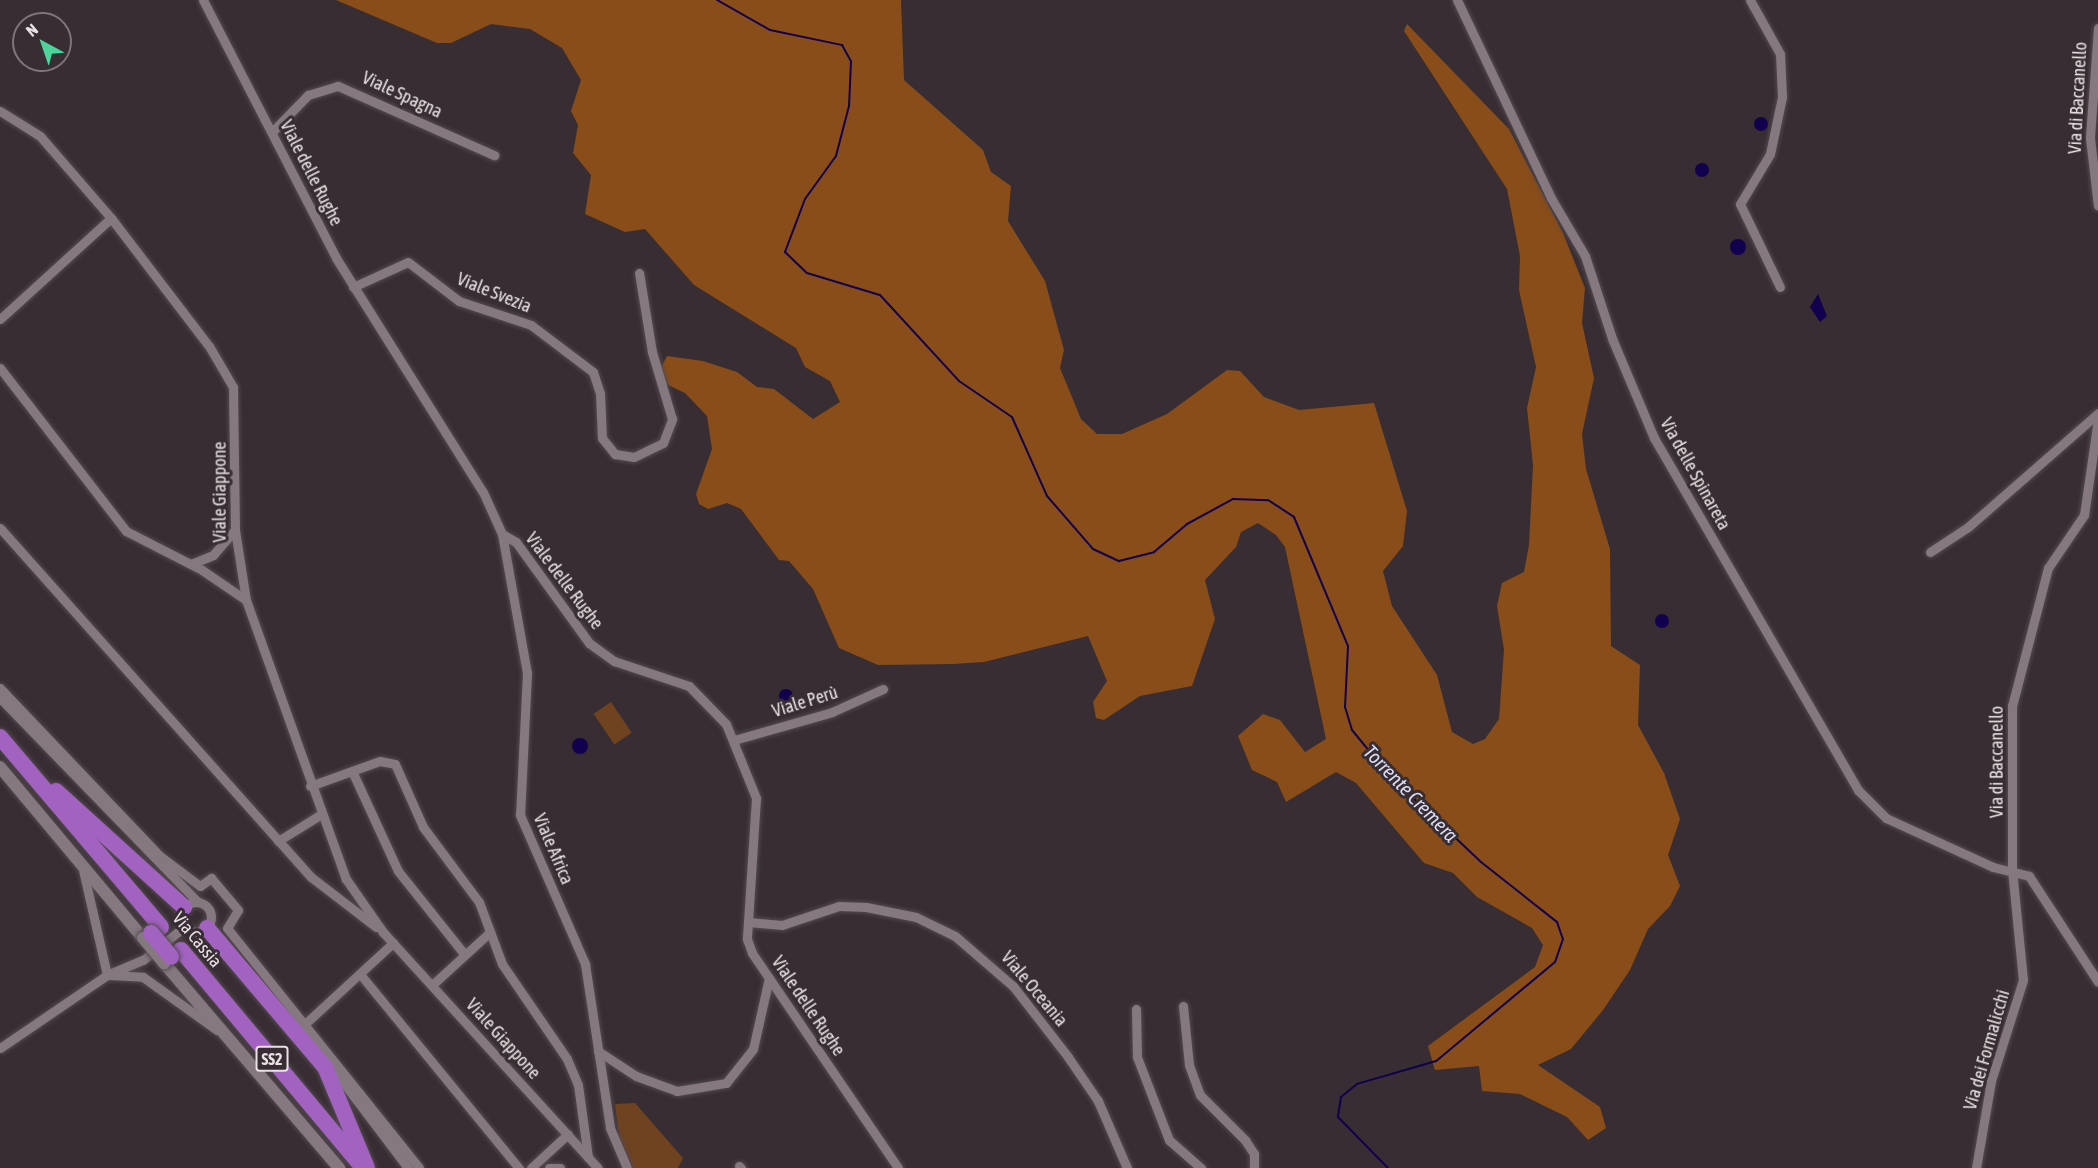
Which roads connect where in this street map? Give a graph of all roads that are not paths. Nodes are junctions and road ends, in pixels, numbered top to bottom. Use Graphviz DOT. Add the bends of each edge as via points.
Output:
graph roads {
  1 [pos="203,0"];
  2 [pos="1457,0"];
  3 [pos="1750,0"];
  4 [pos="2098,28"];
  5 [pos="0,111"];
  6 [pos="272,132"];
  7 [pos="494,155"];
  8 [pos="2098,206"];
  9 [pos="111,218"];
  10 [pos="639,273"];
  11 [pos="353,287"];
  12 [pos="1780,287"];
  13 [pos="0,319"];
  14 [pos="0,368"];
  15 [pos="2098,413"];
  16 [pos="2098,419"];
  17 [pos="0,528"];
  18 [pos="235,530"];
  19 [pos="502,534"];
  20 [pos="1930,552"];
  21 [pos="191,564"];
  22 [pos="246,600"];
  23 [pos="0,688"];
  24 [pos="883,689"];
  25 [pos="0,698"];
  26 [pos="0,737"];
  27 [pos="734,740"];
  28 [pos="0,753"];
  29 [pos="22,764"];
  30 [pos="0,767"];
  31 [pos="352,771"];
  32 [pos="310,786"];
  33 [pos="320,815"];
  34 [pos="278,841"];
  35 [pos="82,867"];
  36 [pos="2012,869"];
  37 [pos="191,904"];
  38 [pos="748,922"];
  39 [pos="209,926"];
  40 [pos="184,927"];
  41 [pos="152,932"];
  42 [pos="383,932"];
  43 [pos="490,932"];
  44 [pos="393,943"];
  45 [pos="465,955"];
  46 [pos="172,957"];
  47 [pos="143,960"];
  48 [pos="360,974"];
  49 [pos="107,975"];
  50 [pos="143,977"];
  51 [pos="769,978"];
  52 [pos="2098,982"];
  53 [pos="432,985"];
  54 [pos="1183,1006"];
  55 [pos="1136,1009"];
  56 [pos="307,1022"];
  57 [pos="232,1041"];
  58 [pos="0,1048"];
  59 [pos="598,1051"];
  60 [pos="568,1134"];
  61 [pos="588,1157"];
  62 [pos="339,1168"];
  63 [pos="351,1168"];
  64 [pos="365,1168"];
  65 [pos="408,1168"];
  66 [pos="419,1168"];
  67 [pos="519,1168"];
  68 [pos="531,1168"];
  69 [pos="549,1168"];
  70 [pos="560,1168"];
  71 [pos="598,1168"];
  72 [pos="627,1168"];
  73 [pos="898,1168"];
  74 [pos="1127,1168"];
  75 [pos="1201,1168"];
  76 [pos="1254,1168"];
  77 [pos="1976,1168"];
  1 -- 6 [label="street, Viale delle Rughe"];
  2 -- 36 [label="street, Via delle Spinareta" via="1551,198 1585,256 1650,430 1858,790 1886,818 1993,867"];
  3 -- 12 [label="street" via="1780,54 1782,97 1770,154 1740,204"];
  4 -- 8 [label="street, Via di Baccanello" via="2090,138"];
  5 -- 9 [label="street, Viale Giappone" via="40,136"];
  6 -- 7 [label="street, Viale Spagna" via="308,95 338,86"];
  6 -- 11 [label="street, Viale delle Rughe"];
  9 -- 13 [label="street"];
  9 -- 18 [label="street, Viale Giappone" via="209,346 233,387"];
  10 -- 11 [label="street, Viale Svezia" via="651,352 672,419 663,443 634,458 615,454 602,438 600,390 590,369 531,326 459,301 404,261"];
  11 -- 19 [label="street, Viale delle Rughe" via="483,492"];
  14 -- 21 [label="street" via="126,531"];
  15 -- 20 [label="street" via="1968,527"];
  16 -- 36 [label="street, Via di Baccanello" via="2083,518 2049,563 2018,675 2010,728"];
  17 -- 34 [label="street, Viale Giappone"];
  18 -- 21 [label="street" via="213,555"];
  18 -- 22 [label="street, Viale Giappone"];
  19 -- 27 [label="street, Viale delle Rughe" via="516,542 589,643 614,661 689,686 714,709"];
  19 -- 59 [label="street, Viale Africa" via="527,673 520,814 585,964"];
  21 -- 22 [label="street"];
  22 -- 32 [label="street, Viale Giappone"];
  23 -- 56 [label="street" via="160,856 200,886 211,878 238,910 227,928"];
  24 -- 27 [label="street, Viale Perù" via="832,712"];
  25 -- 37 [label="street"];
  26 -- 29 [label="highway, Via Cassia / SS2"];
  27 -- 38 [label="street, Viale delle Rughe" via="756,798"];
  28 -- 41 [label="highway, Via Cassia / SS2"];
  29 -- 37 [label="highway"];
  29 -- 41 [label="highway, Via Cassia / SS2"];
  30 -- 35 [label="street"];
  31 -- 32 [label="street"];
  31 -- 43 [label="street" via="383,760 394,762 423,827 473,892"];
  31 -- 45 [label="street" via="398,871"];
  32 -- 33 [label="street, Viale Giappone"];
  33 -- 34 [label="street"];
  33 -- 42 [label="street, Viale Giappone" via="346,879"];
  34 -- 42 [label="street, Viale Giappone" via="330,895"];
  35 -- 41 [label="street"];
  35 -- 49 [label="street"];
  36 -- 52 [label="street" via="2035,883"];
  36 -- 77 [label="street, Via dei Formalicchi" via="2024,980 1991,1081"];
  37 -- 39 [label="street" via="210,910"];
  37 -- 40 [label="street"];
  38 -- 51 [label="street, Viale delle Rughe" via="752,953"];
  38 -- 74 [label="street, Viale Oceania" via="782,925 839,906 866,907 916,917 955,936 1013,986 1068,1057 1098,1101"];
  39 -- 40 [label="street" via="193,932"];
  39 -- 64 [label="highway" via="325,1067"];
  39 -- 65 [label="street" via="319,1051"];
  40 -- 47 [label="street"];
  41 -- 46 [label="highway, Via Cassia / SS2, bridge"];
  42 -- 44 [label="street, Viale Giappone"];
  43 -- 45 [label="street"];
  43 -- 61 [label="street" via="502,964 553,1032 574,1077"];
  44 -- 48 [label="street"];
  44 -- 53 [label="street, Viale Giappone"];
  45 -- 53 [label="street"];
  46 -- 57 [label="street"];
  46 -- 63 [label="highway, Via Cassia / SS2"];
  46 -- 64 [label="highway, Via Cassia / SS2"];
  47 -- 49 [label="street"];
  47 -- 50 [label="street"];
  48 -- 56 [label="street"];
  48 -- 67 [label="street"];
  49 -- 50 [label="street"];
  49 -- 58 [label="street"];
  50 -- 57 [label="street"];
  51 -- 59 [label="street" via="753,1049 726,1083 677,1091 636,1076"];
  51 -- 73 [label="street, Viale delle Rughe"];
  53 -- 60 [label="street, Viale Giappone"];
  54 -- 76 [label="street" via="1189,1065 1200,1095 1245,1140 1254,1154"];
  55 -- 75 [label="street" via="1137,1057 1168,1140"];
  56 -- 66 [label="street"];
  57 -- 62 [label="street"];
  59 -- 72 [label="street, Viale Africa" via="610,1128"];
  60 -- 61 [label="street, Viale Giappone"];
  60 -- 68 [label="street"];
  61 -- 71 [label="street, Viale Giappone"];
  69 -- 70 [label="street"];
}
